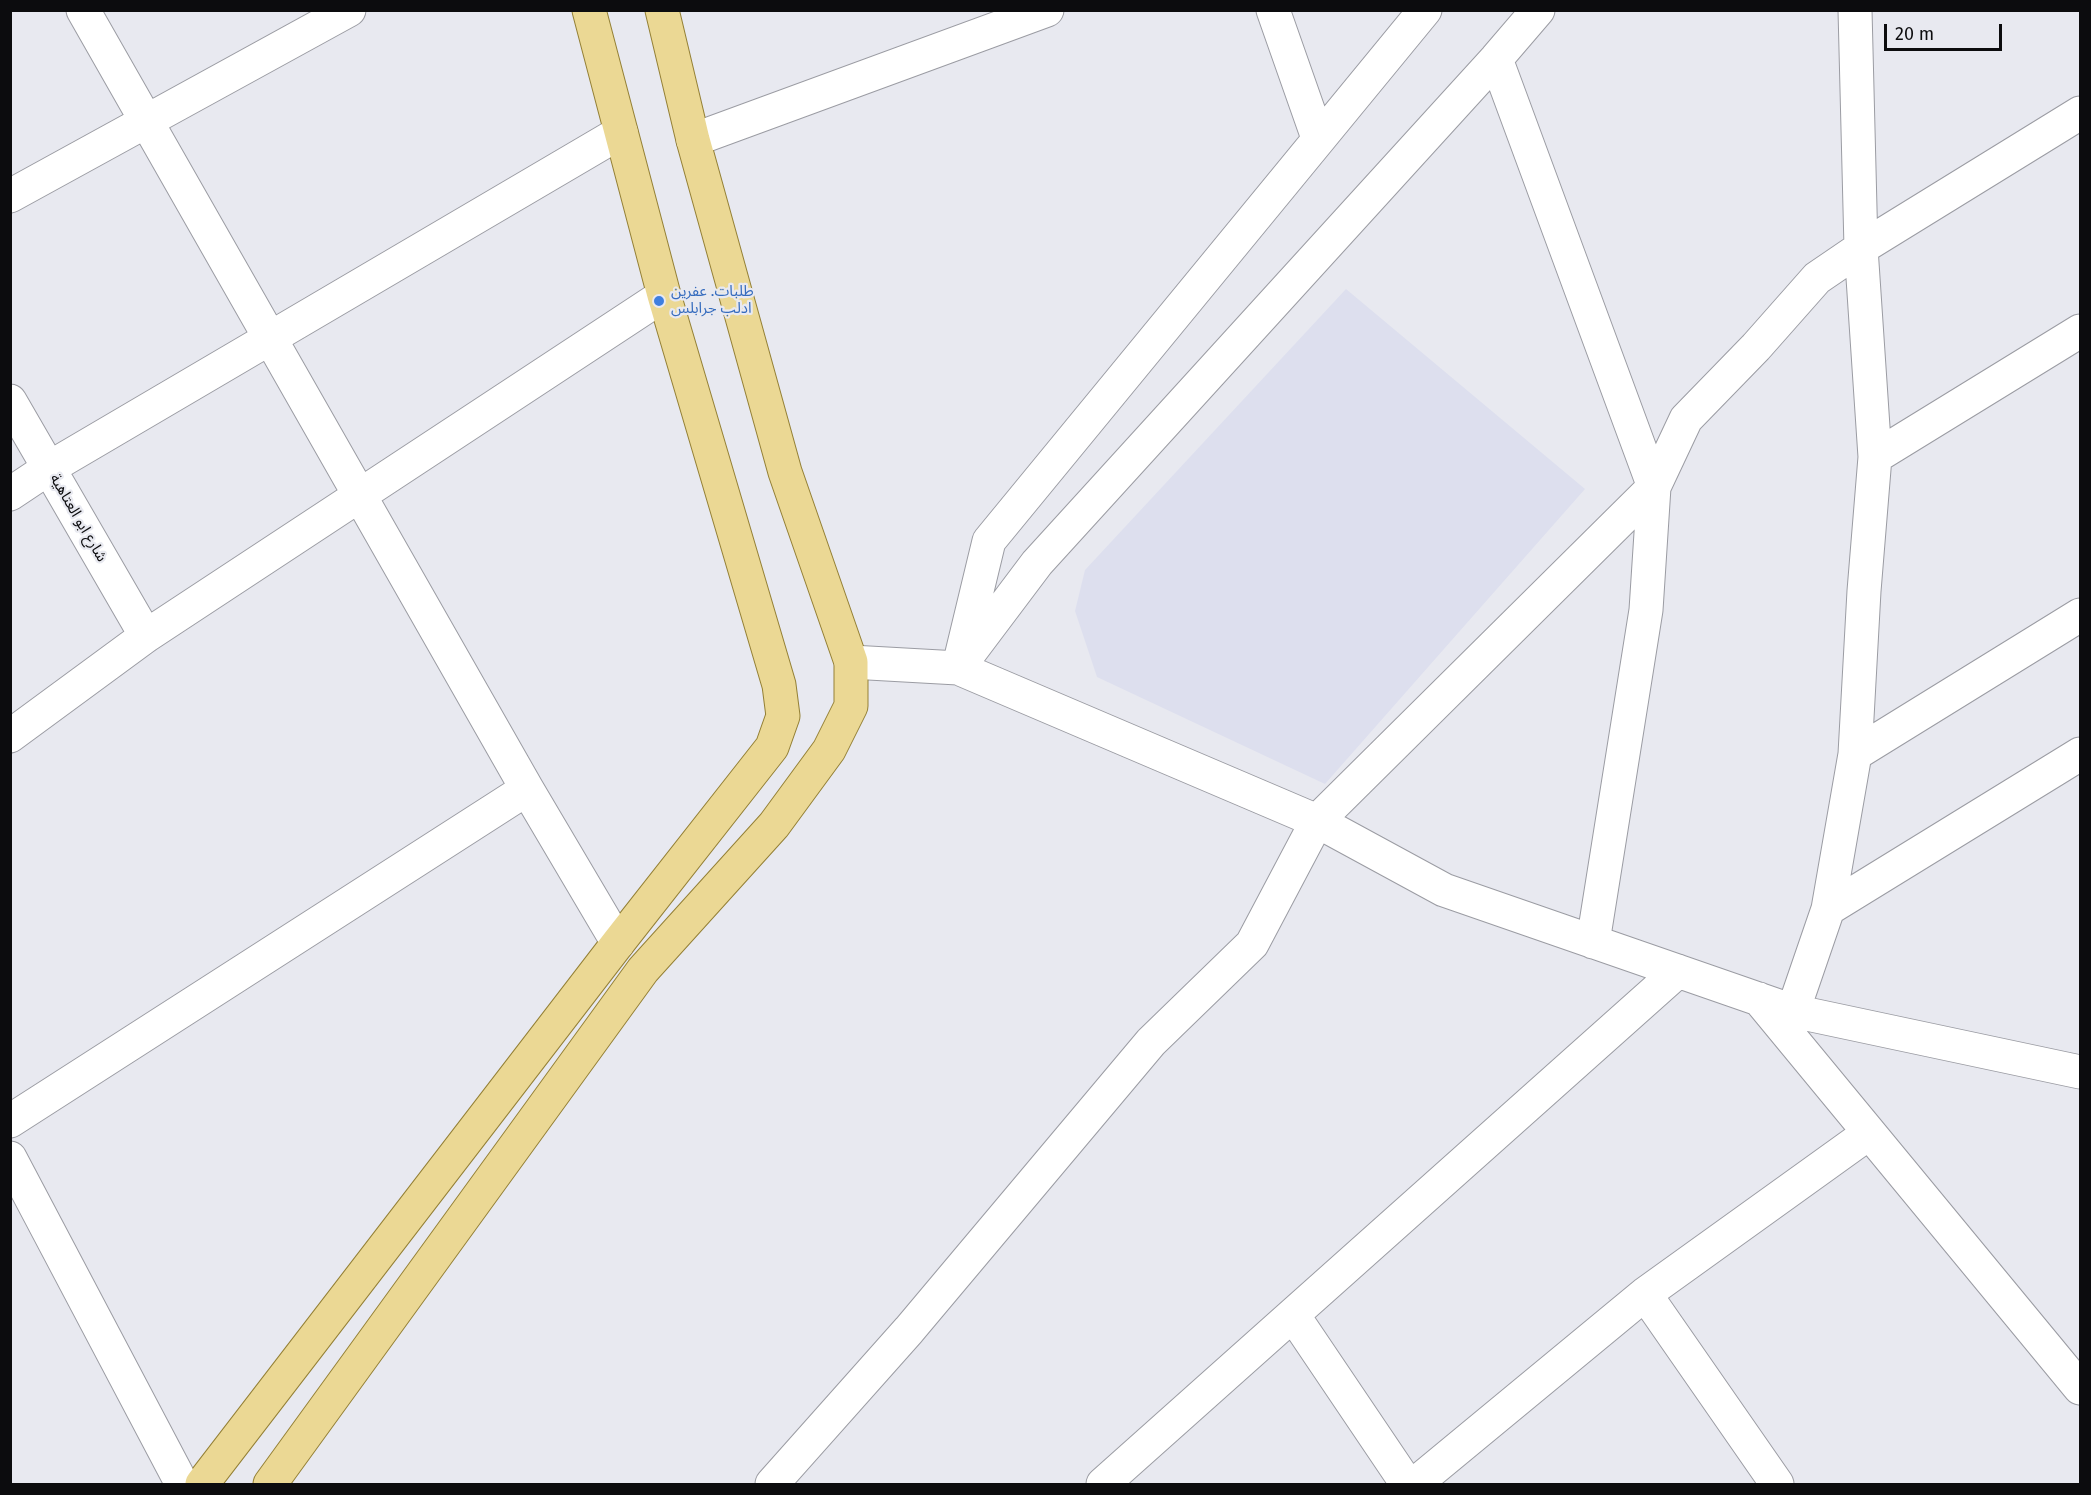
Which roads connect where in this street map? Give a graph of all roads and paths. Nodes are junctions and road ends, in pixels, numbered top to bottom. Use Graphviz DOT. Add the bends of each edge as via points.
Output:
graph roads {
  1 [pos="83,10"];
  2 [pos="349,10"];
  3 [pos="589,10"];
  4 [pos="662,10"];
  5 [pos="1047,10"];
  6 [pos="1273,10"];
  7 [pos="1425,10"];
  8 [pos="1538,10"];
  9 [pos="1855,10"];
  10 [pos="1496,59"];
  11 [pos="2080,113"];
  12 [pos="146,122"];
  13 [pos="621,132"];
  14 [pos="1318,138"];
  15 [pos="693,140"];
  16 [pos="10,196"];
  17 [pos="1861,248"];
  18 [pos="664,295"];
  19 [pos="2080,331"];
  20 [pos="270,339"];
  21 [pos="10,401"];
  22 [pos="1875,457"];
  23 [pos="49,468"];
  24 [pos="1654,487"];
  25 [pos="10,494"];
  26 [pos="360,495"];
  27 [pos="2080,615"];
  28 [pos="146,636"];
  29 [pos="851,662"];
  30 [pos="958,668"];
  31 [pos="10,735"];
  32 [pos="1855,754"];
  33 [pos="2080,754"];
  34 [pos="527,789"];
  35 [pos="1317,821"];
  36 [pos="1828,909"];
  37 [pos="618,942"];
  38 [pos="1593,942"];
  39 [pos="1678,971"];
  40 [pos="1759,999"];
  41 [pos="1793,1011"];
  42 [pos="2080,1072"];
  43 [pos="10,1121"];
  44 [pos="1869,1132"];
  45 [pos="10,1158"];
  46 [pos="1645,1294"];
  47 [pos="1293,1315"];
  48 [pos="2080,1388"];
  49 [pos="182,1485"];
  50 [pos="202,1485"];
  51 [pos="270,1485"];
  52 [pos="772,1485"];
  53 [pos="1103,1485"];
  54 [pos="1407,1485"];
  55 [pos="1414,1485"];
  56 [pos="1778,1485"];
  1 -- 12 [label="street"];
  2 -- 12 [label="street"];
  3 -- 13 [label="main road"];
  4 -- 15 [label="main road"];
  5 -- 15 [label="street"];
  6 -- 14 [label="street"];
  7 -- 14 [label="street"];
  8 -- 10 [label="street"];
  9 -- 17 [label="street"];
  10 -- 24 [label="street"];
  10 -- 30 [label="street" via="1037,562"];
  11 -- 17 [label="street"];
  12 -- 16 [label="street"];
  12 -- 20 [label="street"];
  13 -- 18 [label="main road"];
  13 -- 20 [label="street"];
  14 -- 30 [label="street" via="989,541"];
  15 -- 29 [label="main road" via="785,472"];
  17 -- 22 [label="street"];
  17 -- 24 [label="street" via="1816,278 1686,419"];
  18 -- 26 [label="street"];
  18 -- 37 [label="main road" via="779,685 783,716 772,747"];
  19 -- 22 [label="street"];
  20 -- 23 [label="street"];
  20 -- 26 [label="street"];
  21 -- 23 [label="street, شارع ابو العتاهية"];
  22 -- 32 [label="street"];
  23 -- 25 [label="street"];
  23 -- 28 [label="street, شارع ابو العتاهية"];
  24 -- 35 [label="street"];
  24 -- 38 [label="street" via="1646,610"];
  26 -- 28 [label="street"];
  26 -- 34 [label="street"];
  27 -- 32 [label="street"];
  28 -- 31 [label="street"];
  29 -- 30 [label="street"];
  29 -- 51 [label="main road" via="851,706 829,750 774,825 643,970"];
  30 -- 35 [label="street"];
  32 -- 36 [label="street"];
  33 -- 36 [label="street"];
  34 -- 37 [label="street"];
  34 -- 43 [label="street"];
  35 -- 38 [label="street" via="1444,890"];
  35 -- 52 [label="street" via="1252,944 1151,1042 909,1330"];
  36 -- 41 [label="street"];
  37 -- 50 [label="main road"];
  38 -- 39 [label="street"];
  39 -- 40 [label="street"];
  39 -- 47 [label="street"];
  40 -- 41 [label="street"];
  40 -- 44 [label="street"];
  41 -- 42 [label="street"];
  44 -- 46 [label="street"];
  44 -- 48 [label="street"];
  45 -- 49 [label="street"];
  46 -- 55 [label="street"];
  46 -- 56 [label="street"];
  47 -- 53 [label="street"];
  47 -- 54 [label="street"];
}
